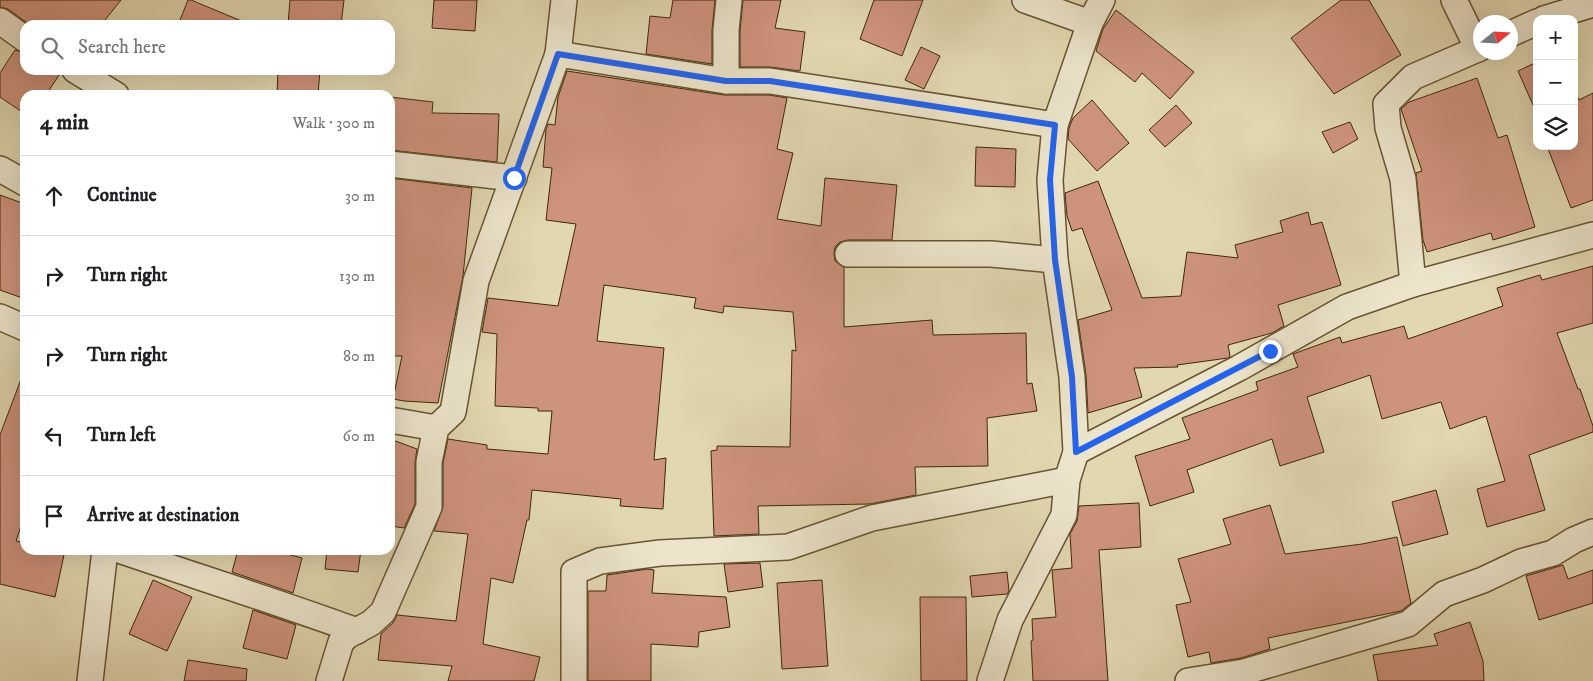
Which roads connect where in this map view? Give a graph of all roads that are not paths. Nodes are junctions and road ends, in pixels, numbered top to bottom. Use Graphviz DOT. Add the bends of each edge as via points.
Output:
graph roads {
  1 [pos="564,0"];
  2 [pos="729,0"];
  3 [pos="1025,0"];
  4 [pos="1102,0"];
  5 [pos="1454,0"];
  6 [pos="1593,4"];
  7 [pos="1557,15"];
  8 [pos="0,21"];
  9 [pos="1090,23"];
  10 [pos="1533,24"];
  11 [pos="1518,30"];
  12 [pos="20,35"];
  13 [pos="1473,37"];
  14 [pos="1473,52"];
  15 [pos="558,54"];
  16 [pos="84,75"];
  17 [pos="726,81"];
  18 [pos="108,90"];
  19 [pos="1055,125"];
  20 [pos="395,165"];
  21 [pos="0,169"];
  22 [pos="514,178"];
  23 [pos="20,180"];
  24 [pos="1593,235"];
  25 [pos="848,254"];
  26 [pos="1055,260"];
  27 [pos="1413,284"];
  28 [pos="0,317"];
  29 [pos="20,326"];
  30 [pos="395,421"];
  31 [pos="436,428"];
  32 [pos="1076,452"];
  33 [pos="1067,480"];
  34 [pos="1593,532"];
  35 [pos="104,555"];
  36 [pos="134,555"];
  37 [pos="357,631"];
  38 [pos="90,681"];
  39 [pos="329,681"];
  40 [pos="574,681"];
  41 [pos="990,681"];
  42 [pos="1188,681"];
  1 -- 15 [label="street"];
  2 -- 17 [label="street"];
  3 -- 9 [label="street"];
  4 -- 9 [label="street"];
  5 -- 13 [label="street"];
  6 -- 7 [label="street"];
  8 -- 12 [label="street"];
  9 -- 19 [label="street"];
  10 -- 11 [label="street"];
  14 -- 27 [label="street" via="1413,77 1386,104 1388,128 1403,178"];
  15 -- 17 [label="street"];
  15 -- 22 [label="street"];
  16 -- 18 [label="street"];
  17 -- 19 [label="street" via="770,81"];
  19 -- 26 [label="street" via="1050,180"];
  20 -- 22 [label="street"];
  21 -- 23 [label="street"];
  22 -- 31 [label="street" via="476,282 453,412"];
  24 -- 27 [label="street"];
  25 -- 26 [label="street" via="991,254"];
  26 -- 32 [label="street" via="1072,377"];
  27 -- 32 [label="street" via="1347,308"];
  28 -- 29 [label="street"];
  30 -- 31 [label="street"];
  31 -- 37 [label="street" via="429,462 429,507 383,612 371,624"];
  32 -- 33 [label="street"];
  33 -- 40 [label="street" via="872,518 788,546 660,553 600,561 574,572"];
  33 -- 41 [label="street" via="1064,515 1010,620"];
  34 -- 42 [label="street" via="1553,552 1520,562 1444,594 1408,624 1244,672"];
  35 -- 38 [label="street"];
  36 -- 37 [label="street"];
  37 -- 39 [label="street" via="341,642"];
}
